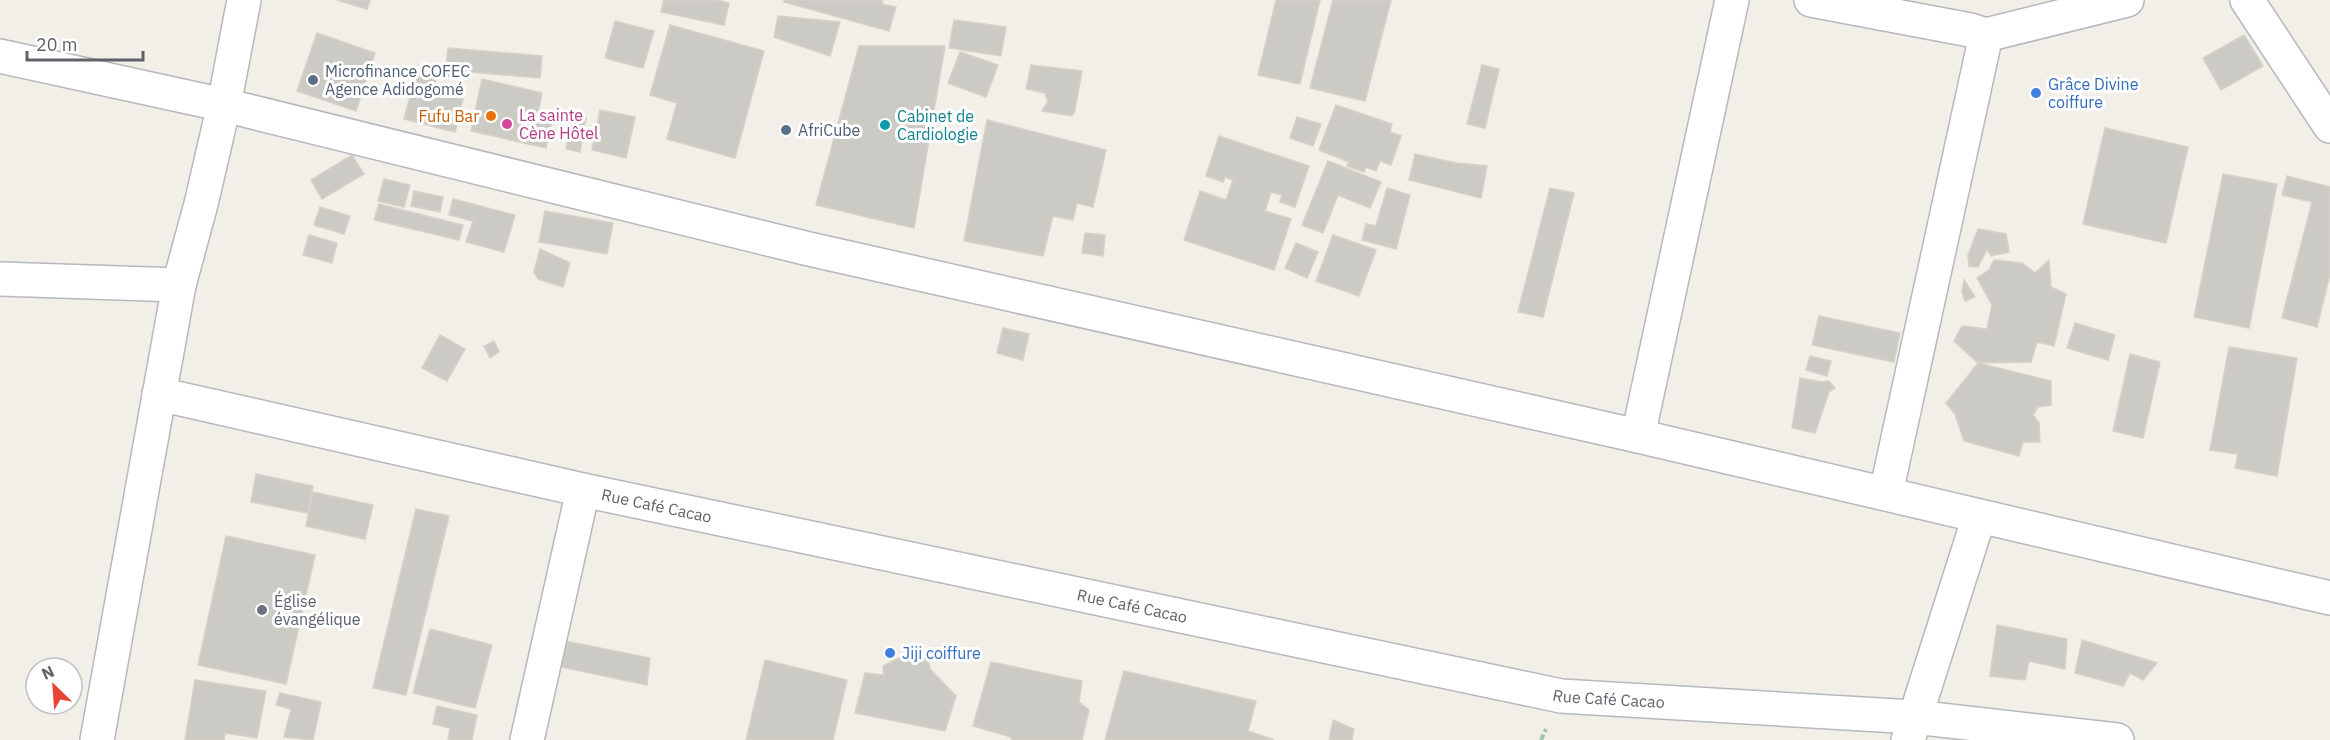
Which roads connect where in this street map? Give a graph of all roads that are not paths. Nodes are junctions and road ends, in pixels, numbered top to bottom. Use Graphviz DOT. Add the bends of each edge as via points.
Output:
graph roads {
  1 [pos="244,0"];
  2 [pos="1732,0"];
  3 [pos="1810,0"];
  4 [pos="1936,0"];
  5 [pos="2127,0"];
  6 [pos="2247,0"];
  7 [pos="1978,33"];
  8 [pos="0,56"];
  9 [pos="224,105"];
  10 [pos="2330,126"];
  11 [pos="0,279"];
  12 [pos="179,285"];
  13 [pos="159,394"];
  14 [pos="1638,436"];
  15 [pos="583,490"];
  16 [pos="1886,493"];
  17 [pos="1979,517"];
  18 [pos="2330,598"];
  19 [pos="1911,728"];
  20 [pos="96,740"];
  21 [pos="527,740"];
  22 [pos="2117,740"];
  1 -- 9 [label="street"];
  2 -- 14 [label="street"];
  3 -- 7 [label="street"];
  4 -- 7 [label="street"];
  5 -- 7 [label="street"];
  6 -- 10 [label="street"];
  7 -- 16 [label="street"];
  8 -- 9 [label="street"];
  9 -- 12 [label="street"];
  9 -- 14 [label="street" via="809,249"];
  11 -- 12 [label="street"];
  12 -- 13 [label="street"];
  13 -- 15 [label="street, Rue Café Cacao"];
  13 -- 20 [label="street"];
  14 -- 16 [label="street"];
  15 -- 19 [label="street, Rue Café Cacao" via="1561,696"];
  15 -- 21 [label="street"];
  16 -- 17 [label="street"];
  17 -- 18 [label="street"];
  17 -- 19 [label="street"];
  19 -- 22 [label="street, Rue Café Cacao"];
}
